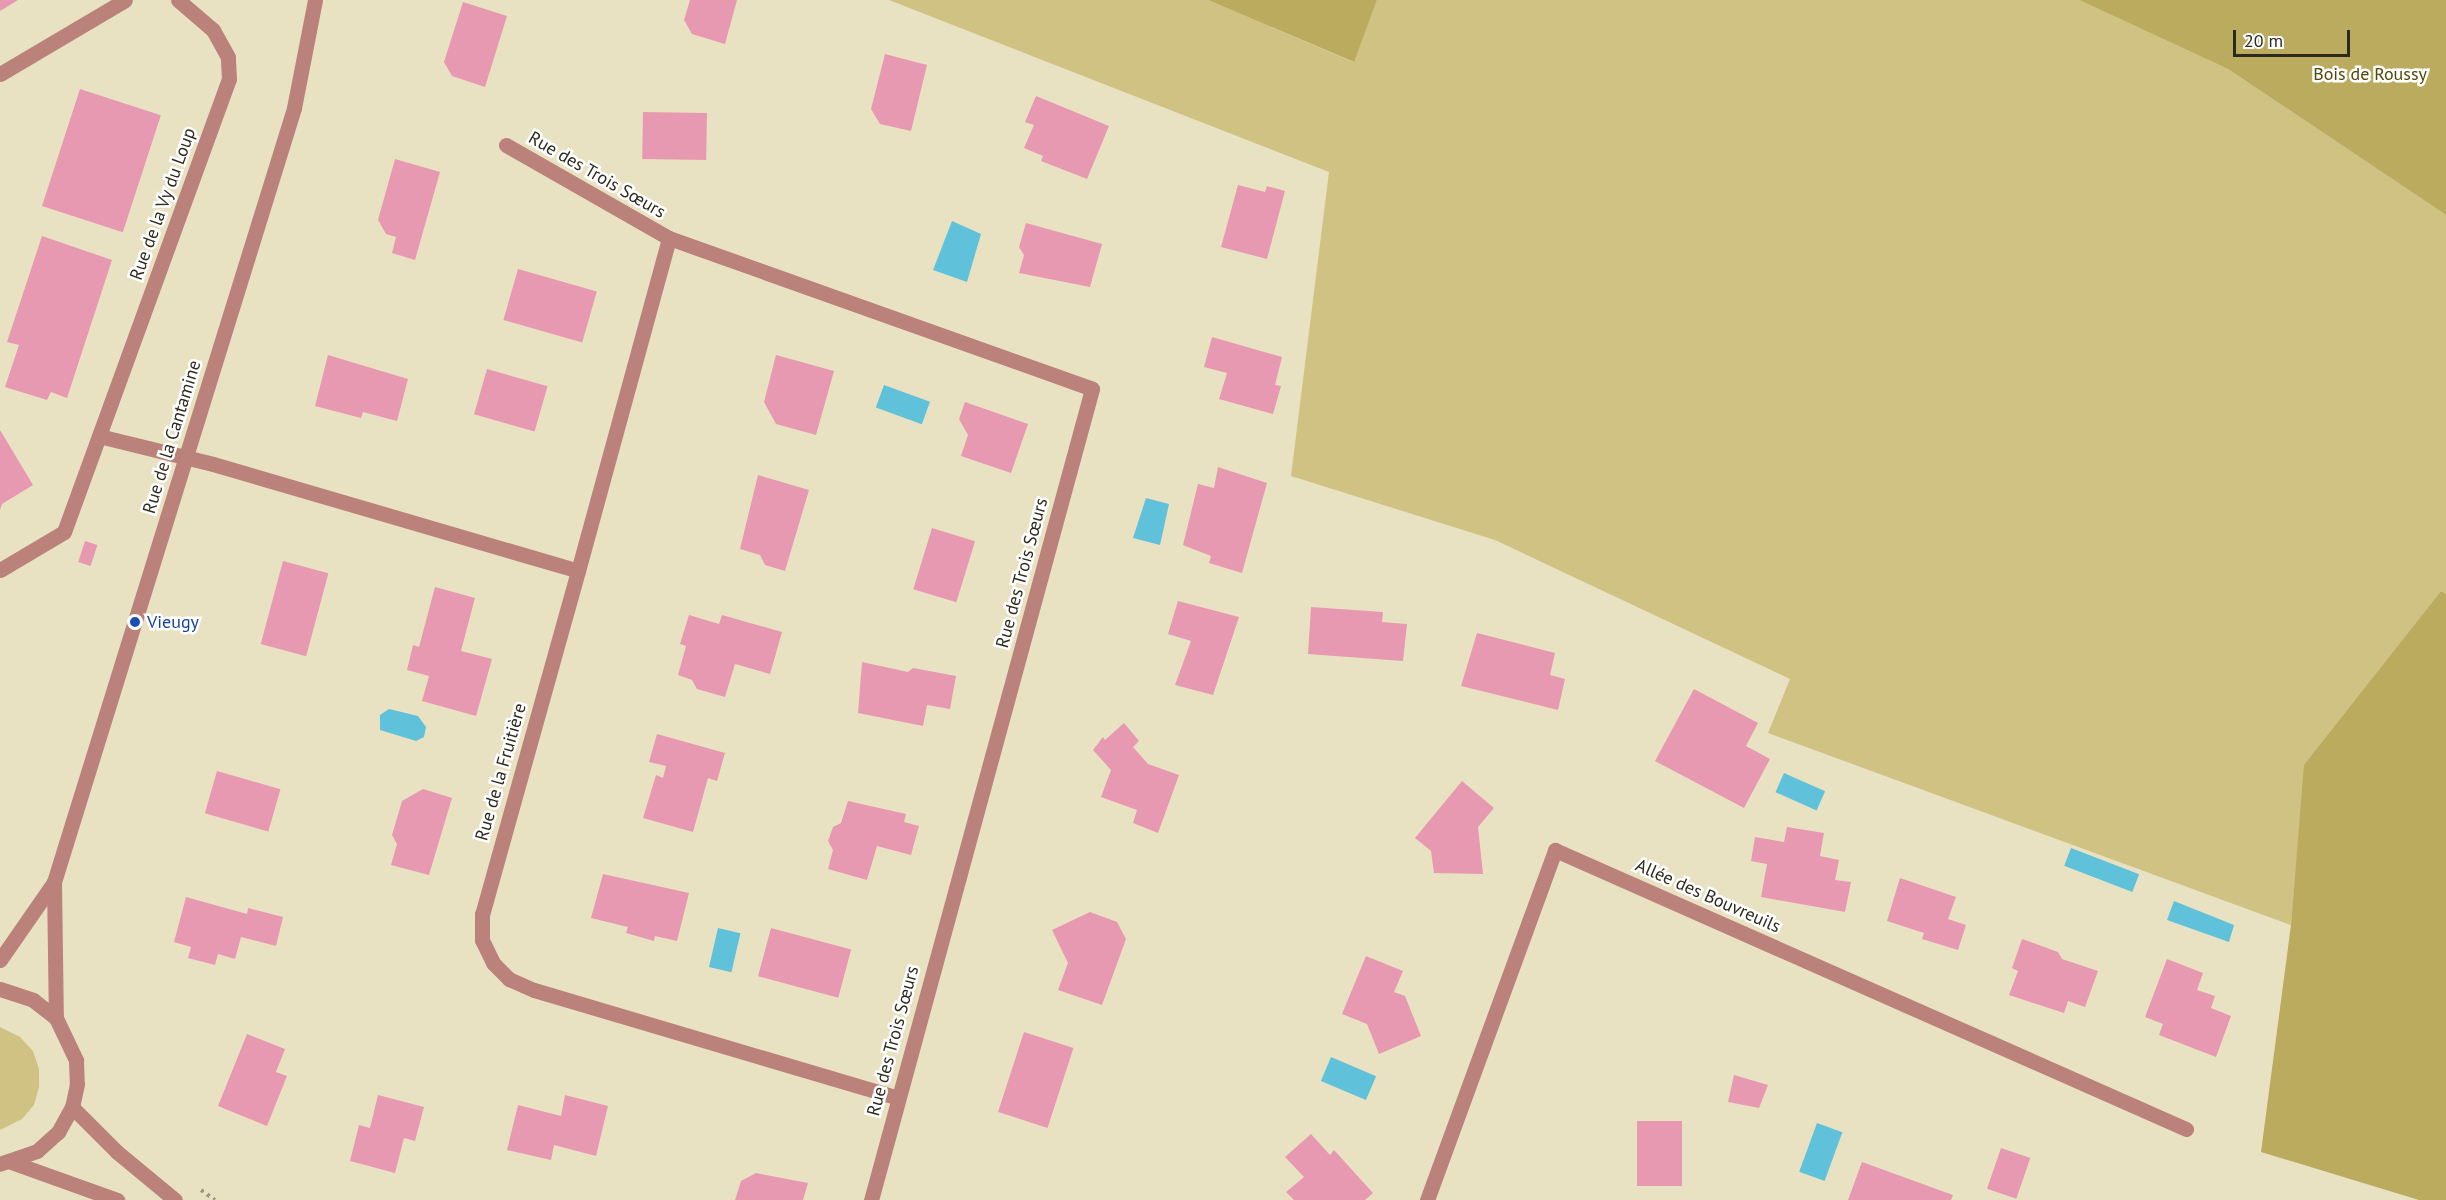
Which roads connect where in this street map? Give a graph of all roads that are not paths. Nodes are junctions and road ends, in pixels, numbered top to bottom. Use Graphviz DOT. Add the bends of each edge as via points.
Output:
graph roads {
  1 [pos="125,0"];
  2 [pos="178,0"];
  3 [pos="315,0"];
  4 [pos="0,74"];
  5 [pos="506,145"];
  6 [pos="669,238"];
  7 [pos="99,436"];
  8 [pos="186,457"];
  9 [pos="0,570"];
  10 [pos="578,571"];
  11 [pos="54,882"];
  12 [pos="0,960"];
  13 [pos="0,989"];
  14 [pos="56,1018"];
  15 [pos="898,1098"];
  16 [pos="72,1107"];
  17 [pos="2186,1129"];
  18 [pos="5,1163"];
  19 [pos="117,1200"];
  20 [pos="175,1200"];
  21 [pos="871,1200"];
  22 [pos="1427,1200"];
  1 -- 4 [label="street"];
  2 -- 7 [label="street, Rue de la Vy du Loup" via="213,30 228,57 229,79"];
  3 -- 8 [label="street, Rue de la Cantamine" via="294,108"];
  5 -- 6 [label="street, Rue des Trois Sœurs"];
  6 -- 10 [label="street, Rue des Trois Sœurs"];
  6 -- 15 [label="street, Rue des Trois Sœurs" via="1092,389"];
  7 -- 8 [label="street"];
  7 -- 9 [label="street, Rue de la Vy du Loup" via="64,532"];
  8 -- 10 [label="street"];
  8 -- 11 [label="street, Rue de la Cantamine"];
  10 -- 15 [label="street, Rue de la Fruitière" via="482,914 482,940 493,963 510,979 534,990"];
  11 -- 12 [label="street, Rue de la Cantamine"];
  11 -- 14 [label="street, Rue de la Cantamine"];
  13 -- 14 [label="street" via="33,1000"];
  14 -- 16 [label="street" via="69,1038 76,1060"];
  15 -- 21 [label="street, Rue des Trois Sœurs"];
  16 -- 18 [label="street" via="58,1132 37,1151"];
  16 -- 20 [label="street" via="117,1152"];
  17 -- 22 [label="street, Allée des Bouvreuils" via="1555,850"];
  18 -- 19 [label="street"];
}
